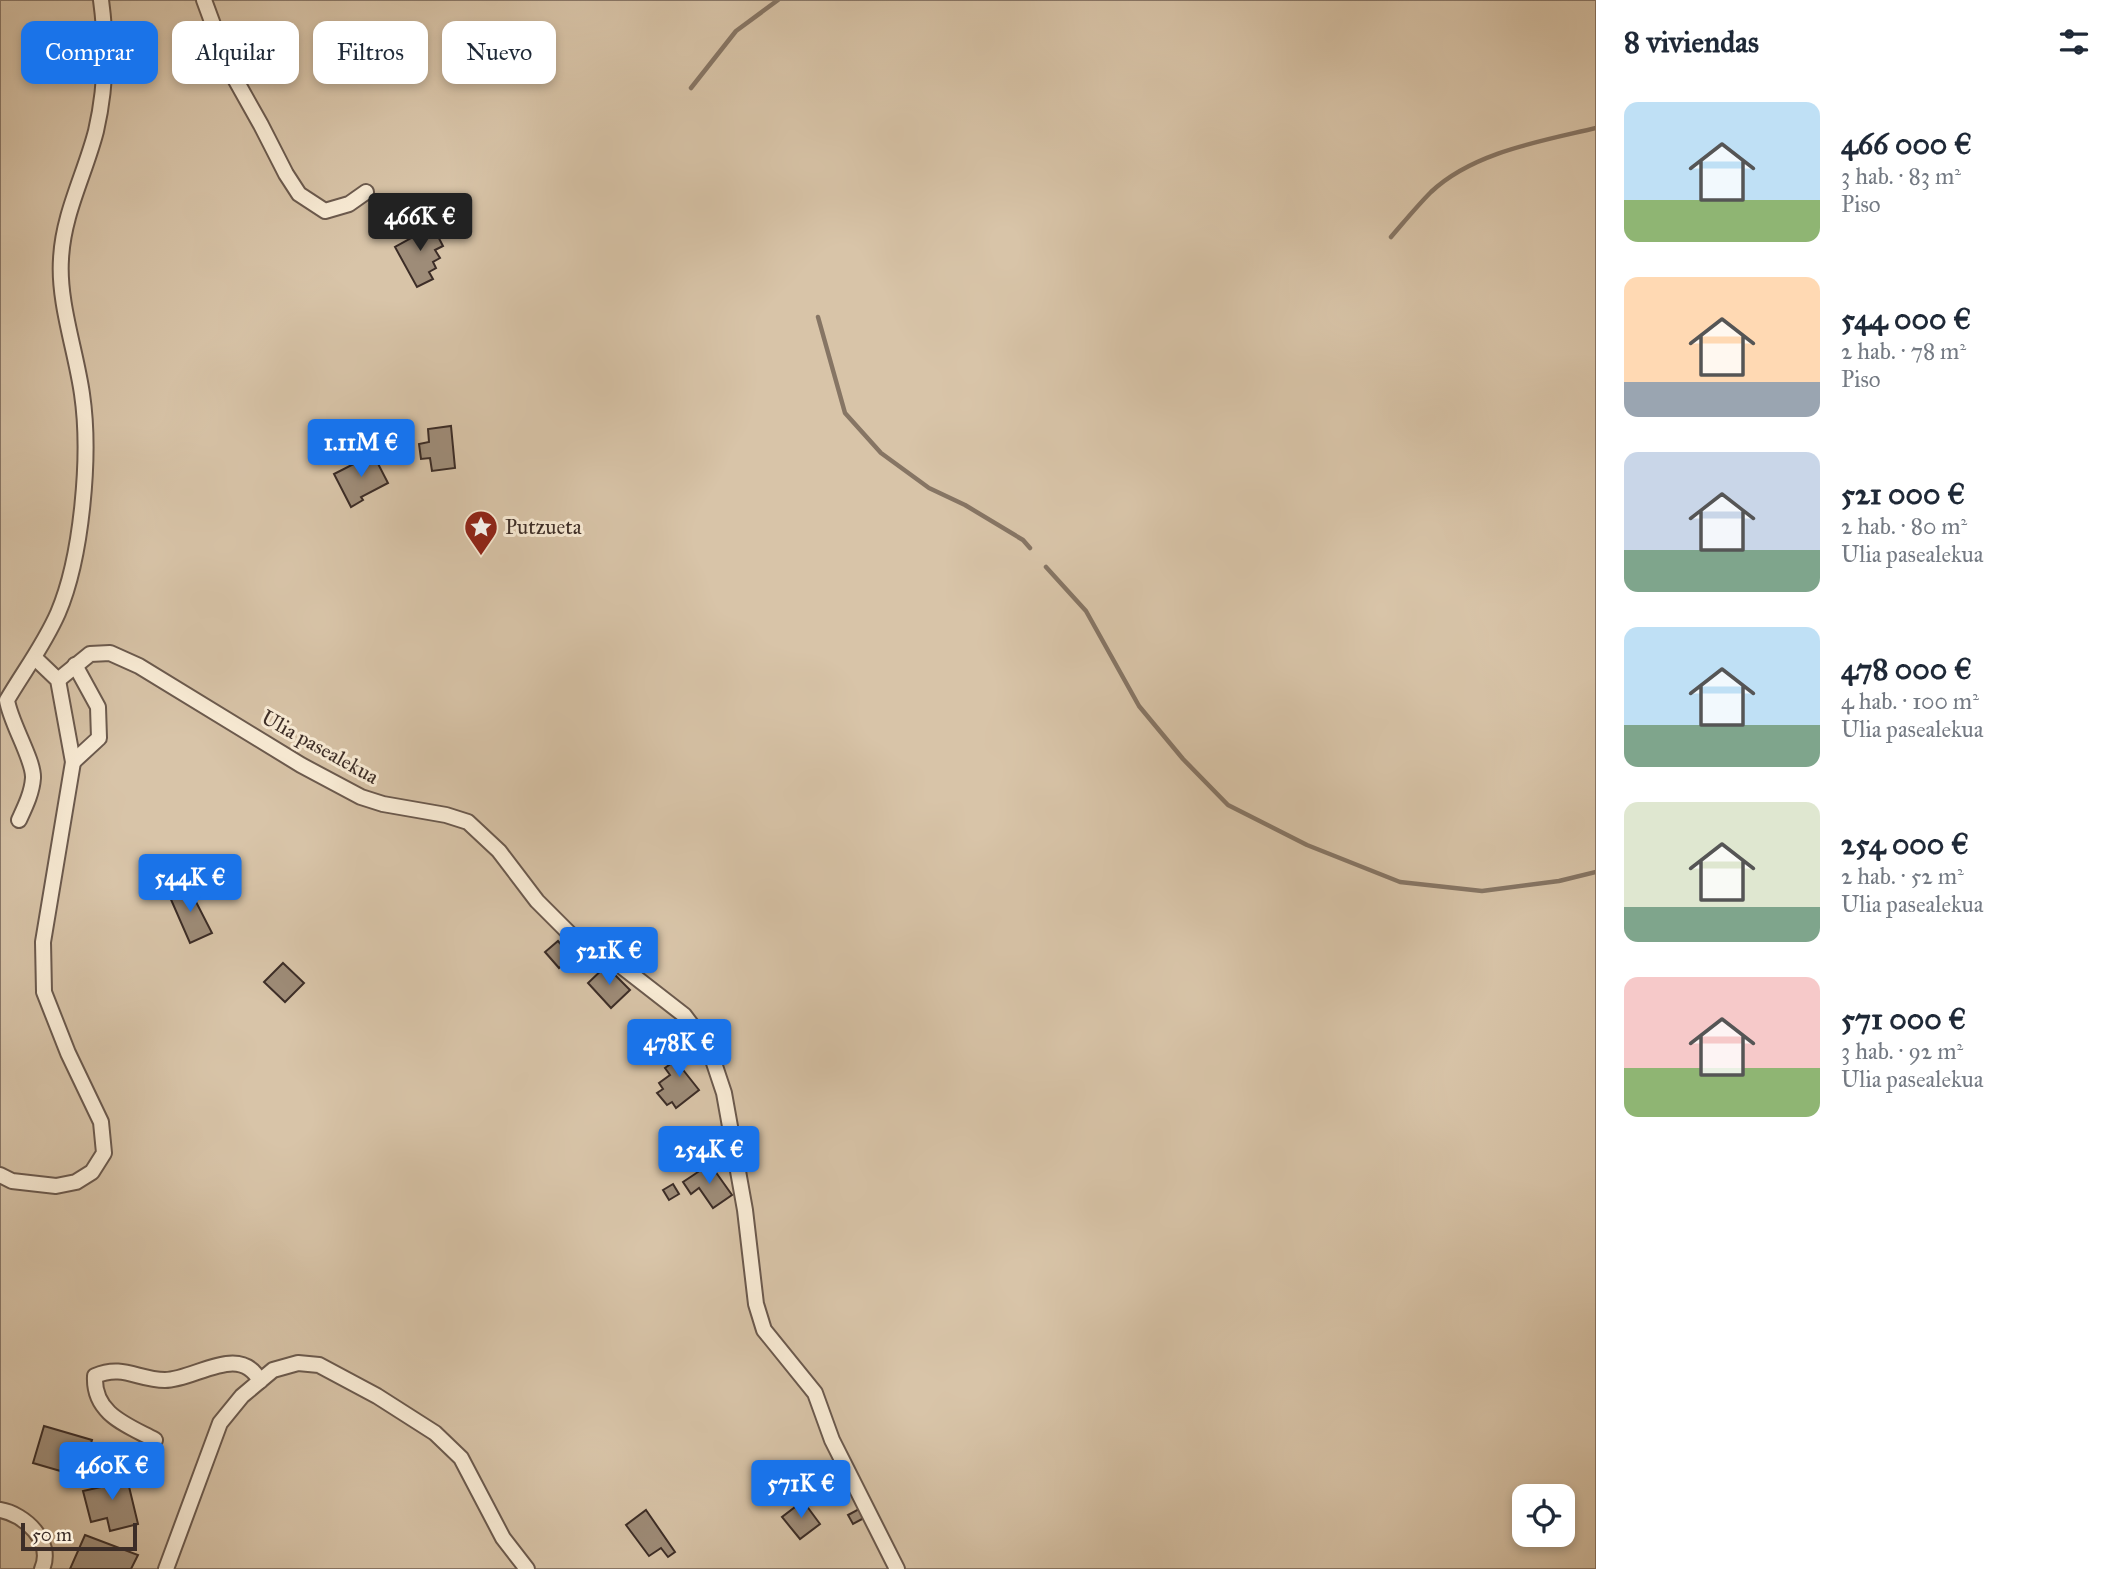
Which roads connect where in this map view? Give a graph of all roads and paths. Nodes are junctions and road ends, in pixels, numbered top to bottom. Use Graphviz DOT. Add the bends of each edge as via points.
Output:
graph roads {
  1 [pos="101,0"];
  2 [pos="204,0"];
  3 [pos="366,192"];
  4 [pos="35,658"];
  5 [pos="75,665"];
  6 [pos="58,680"];
  7 [pos="74,762"];
  8 [pos="19,820"];
  9 [pos="0,1175"];
  10 [pos="260,1381"];
  11 [pos="155,1440"];
  12 [pos="0,1510"];
  13 [pos="42,1569"];
  14 [pos="166,1569"];
  15 [pos="527,1569"];
  16 [pos="897,1569"];
  1 -- 4 [label="street" via="107,62 96,131 70,208 60,259 83,395 85,473 72,570 58,613"];
  2 -- 3 [label="street" via="229,68 299,194 325,211 349,204"];
  4 -- 6 [label="street"];
  4 -- 8 [label="street" via="6,700 33,775"];
  5 -- 6 [label="street, Ulia pasealekua"];
  5 -- 7 [label="street" via="99,707 99,738"];
  5 -- 16 [label="street, Ulia pasealekua" via="90,654 110,653 361,797 468,822 572,936 621,966 684,1015 709,1048 724,1093 756,1304 764,1330 815,1393 832,1440"];
  6 -- 7 [label="street"];
  7 -- 9 [label="street" via="43,942 44,992 101,1122 104,1153 92,1172 76,1182 56,1186 12,1181"];
  10 -- 11 [label="street" via="255,1371 241,1364 222,1364 165,1380 110,1370 95,1377 95,1391 109,1416"];
  10 -- 14 [label="street" via="220,1423"];
  10 -- 15 [label="street" via="273,1370 298,1363 319,1365 435,1433 461,1458 503,1538"];
  12 -- 13 [label="street" via="15,1513 36,1533 44,1546"];
}
